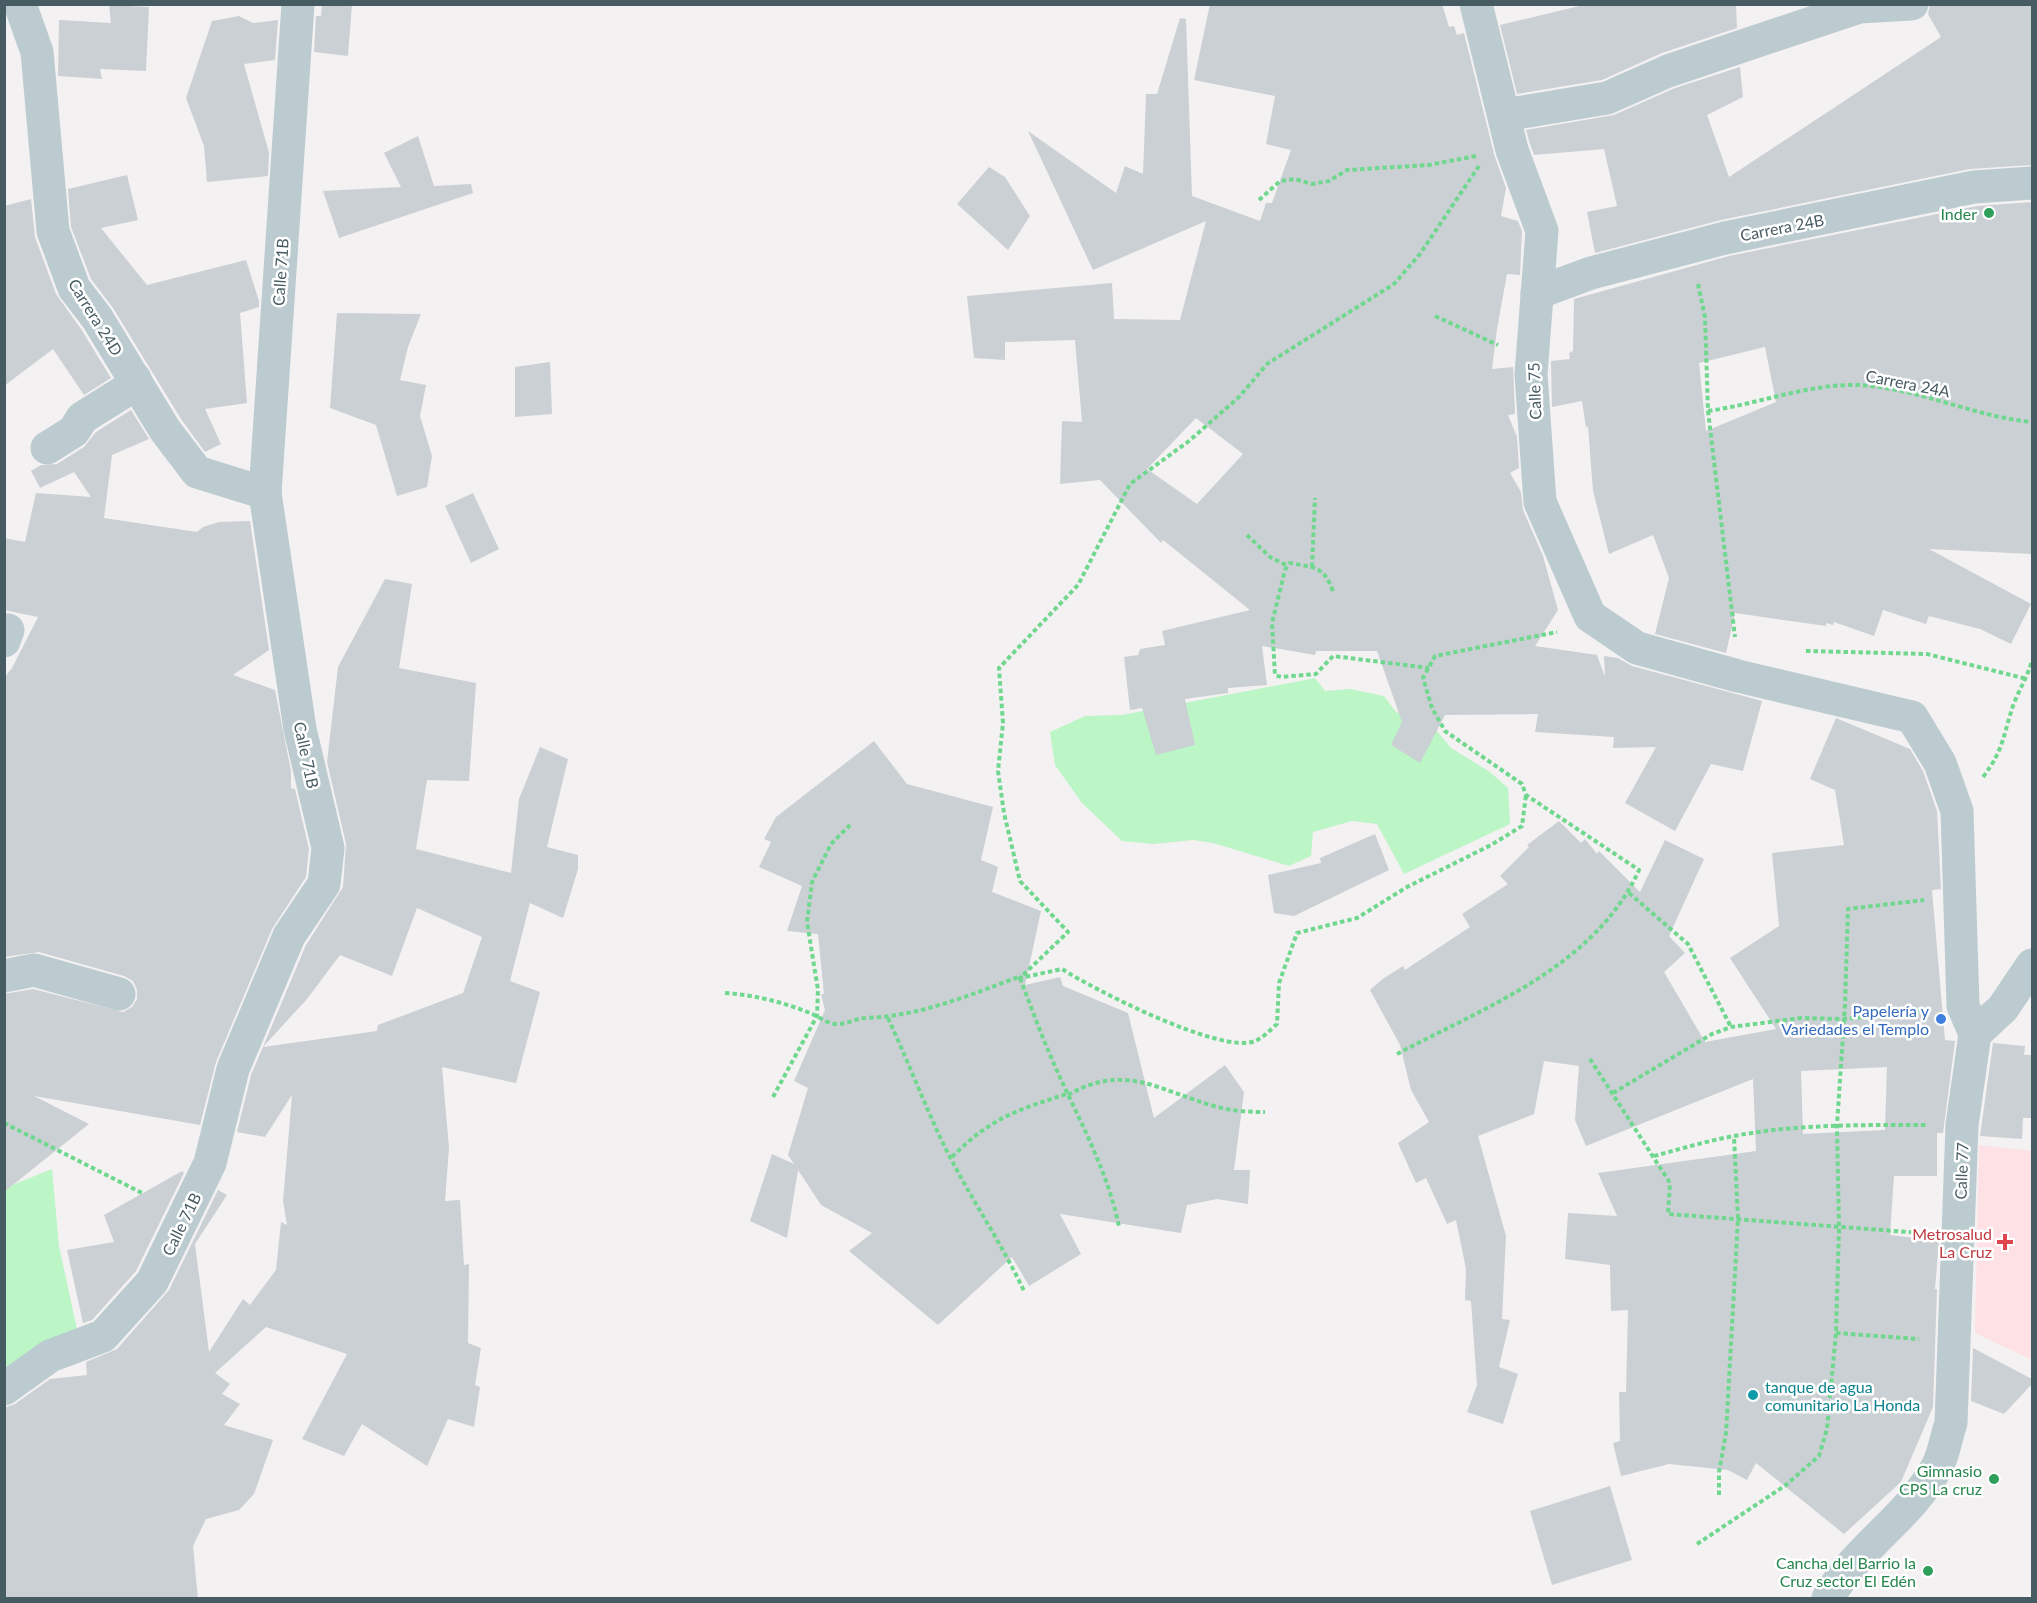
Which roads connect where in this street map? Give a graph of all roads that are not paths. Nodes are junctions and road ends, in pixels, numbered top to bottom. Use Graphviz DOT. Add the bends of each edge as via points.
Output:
graph roads {
  1 [pos="21,4"];
  2 [pos="298,4"];
  3 [pos="1476,4"];
  4 [pos="1912,4"];
  5 [pos="1509,136"];
  6 [pos="2032,183"];
  7 [pos="1537,293"];
  8 [pos="135,379"];
  9 [pos="48,448"];
  10 [pos="265,493"];
  11 [pos="1738,676"];
  12 [pos="2032,965"];
  13 [pos="4,976"];
  14 [pos="119,994"];
  15 [pos="1969,1020"];
  16 [pos="4,1389"];
  17 [pos="1828,1599"];
  1 -- 8 [label="street, Carrera 24D" via="37,52 53,231 74,288 98,318"];
  2 -- 10 [label="street, Calle 71B"];
  3 -- 5 [label="street, Calle 75"];
  4 -- 5 [label="street" via="1859,7 1668,71"];
  5 -- 7 [label="street, Calle 75" via="1542,231"];
  6 -- 7 [label="street, Carrera 24B" via="1974,187 1725,238 1591,273"];
  7 -- 11 [label="street, Calle 75" via="1531,374 1540,501 1590,616 1637,648"];
  8 -- 9 [label="street" via="125,391 82,418 74,431"];
  8 -- 10 [label="street, Carrera 24D" via="165,430 197,472"];
  10 -- 16 [label="street, Calle 71B" via="300,729 328,848 324,884 289,936 233,1068 210,1162 152,1282 103,1336 50,1356"];
  11 -- 15 [label="street, Calle 77" via="1912,717 1940,763 1957,812"];
  12 -- 15 [label="street" via="2003,1008"];
  13 -- 14 [label="street" via="34,970"];
  15 -- 17 [label="street, Calle 77" via="1951,1423 1938,1465 1916,1499 1840,1577"];
}
